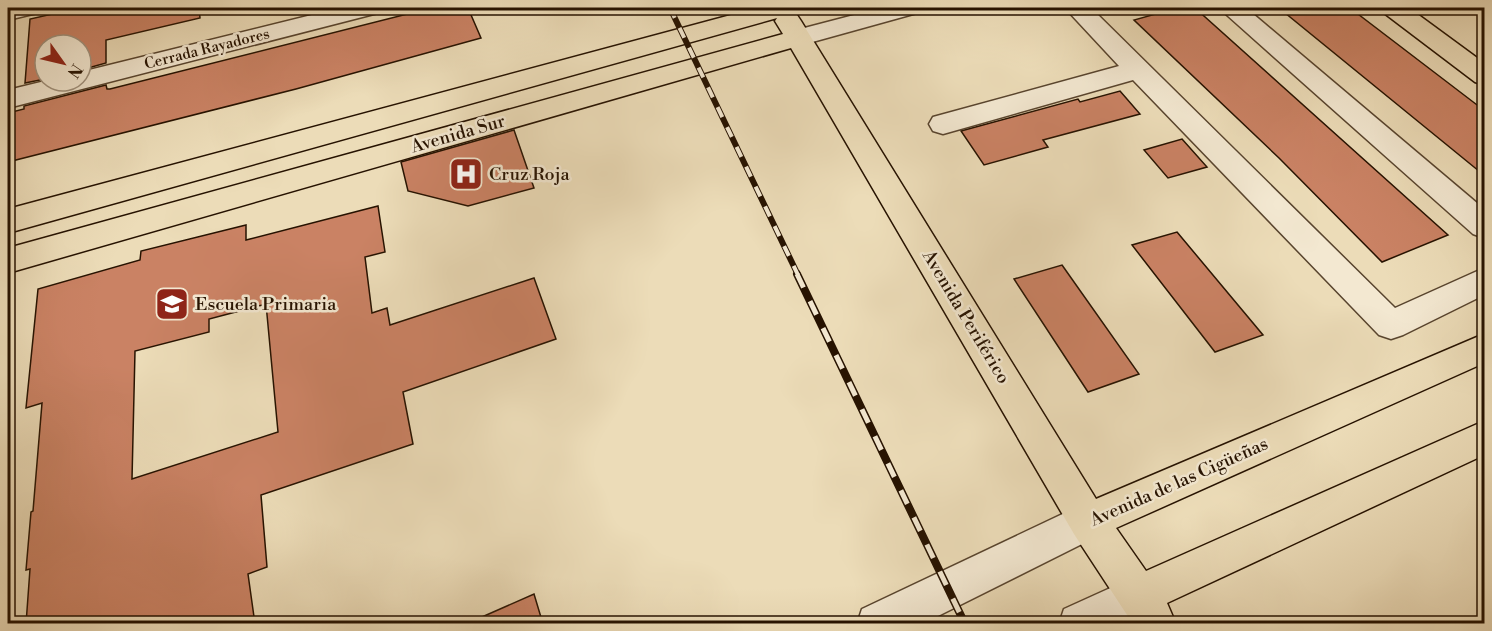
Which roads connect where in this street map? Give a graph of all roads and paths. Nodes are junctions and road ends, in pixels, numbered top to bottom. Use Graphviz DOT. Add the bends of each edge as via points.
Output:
graph roads {
  1 [pos="369,8"];
  2 [pos="782,8"];
  3 [pos="908,8"];
  4 [pos="1077,8"];
  5 [pos="1232,8"];
  6 [pos="1394,8"];
  7 [pos="798,38"];
  8 [pos="1138,70"];
  9 [pos="1485,76"];
  10 [pos="93,78"];
  11 [pos="488,89"];
  12 [pos="33,93"];
  13 [pos="8,99"];
  14 [pos="499,123"];
  15 [pos="943,124"];
  16 [pos="8,220"];
  17 [pos="1485,226"];
  18 [pos="8,261"];
  19 [pos="1485,281"];
  20 [pos="1485,348"];
  21 [pos="1485,438"];
  22 [pos="1088,522"];
  23 [pos="1148,609"];
  24 [pos="877,624"];
  25 [pos="1079,624"];
  1 -- 10 [label="street, Cerrada Rayadores"];
  2 -- 7 [label="main road, Avenida Periférico"];
  2 -- 11 [label="main road, Avenida Sur"];
  3 -- 7 [label="street, Avenida Sur"];
  4 -- 8 [label="street"];
  5 -- 17 [label="street"];
  6 -- 9 [label="main road"];
  7 -- 14 [label="main road, Avenida Sur"];
  7 -- 22 [label="main road, Avenida Periférico"];
  8 -- 15 [label="street"];
  8 -- 19 [label="street" via="1391,326"];
  11 -- 14 [label="main road"];
  11 -- 16 [label="main road, Avenida Sur"];
  12 -- 13 [label="street, Cerrada Rayadores"];
  14 -- 18 [label="main road, Avenida Sur"];
  20 -- 22 [label="main road, Avenida de las Cigüeñas"];
  21 -- 23 [label="main road"];
  22 -- 23 [label="main road, Avenida Periférico"];
  22 -- 24 [label="street, Avenida de las Cigüeñas"];
  23 -- 25 [label="street"];
}
